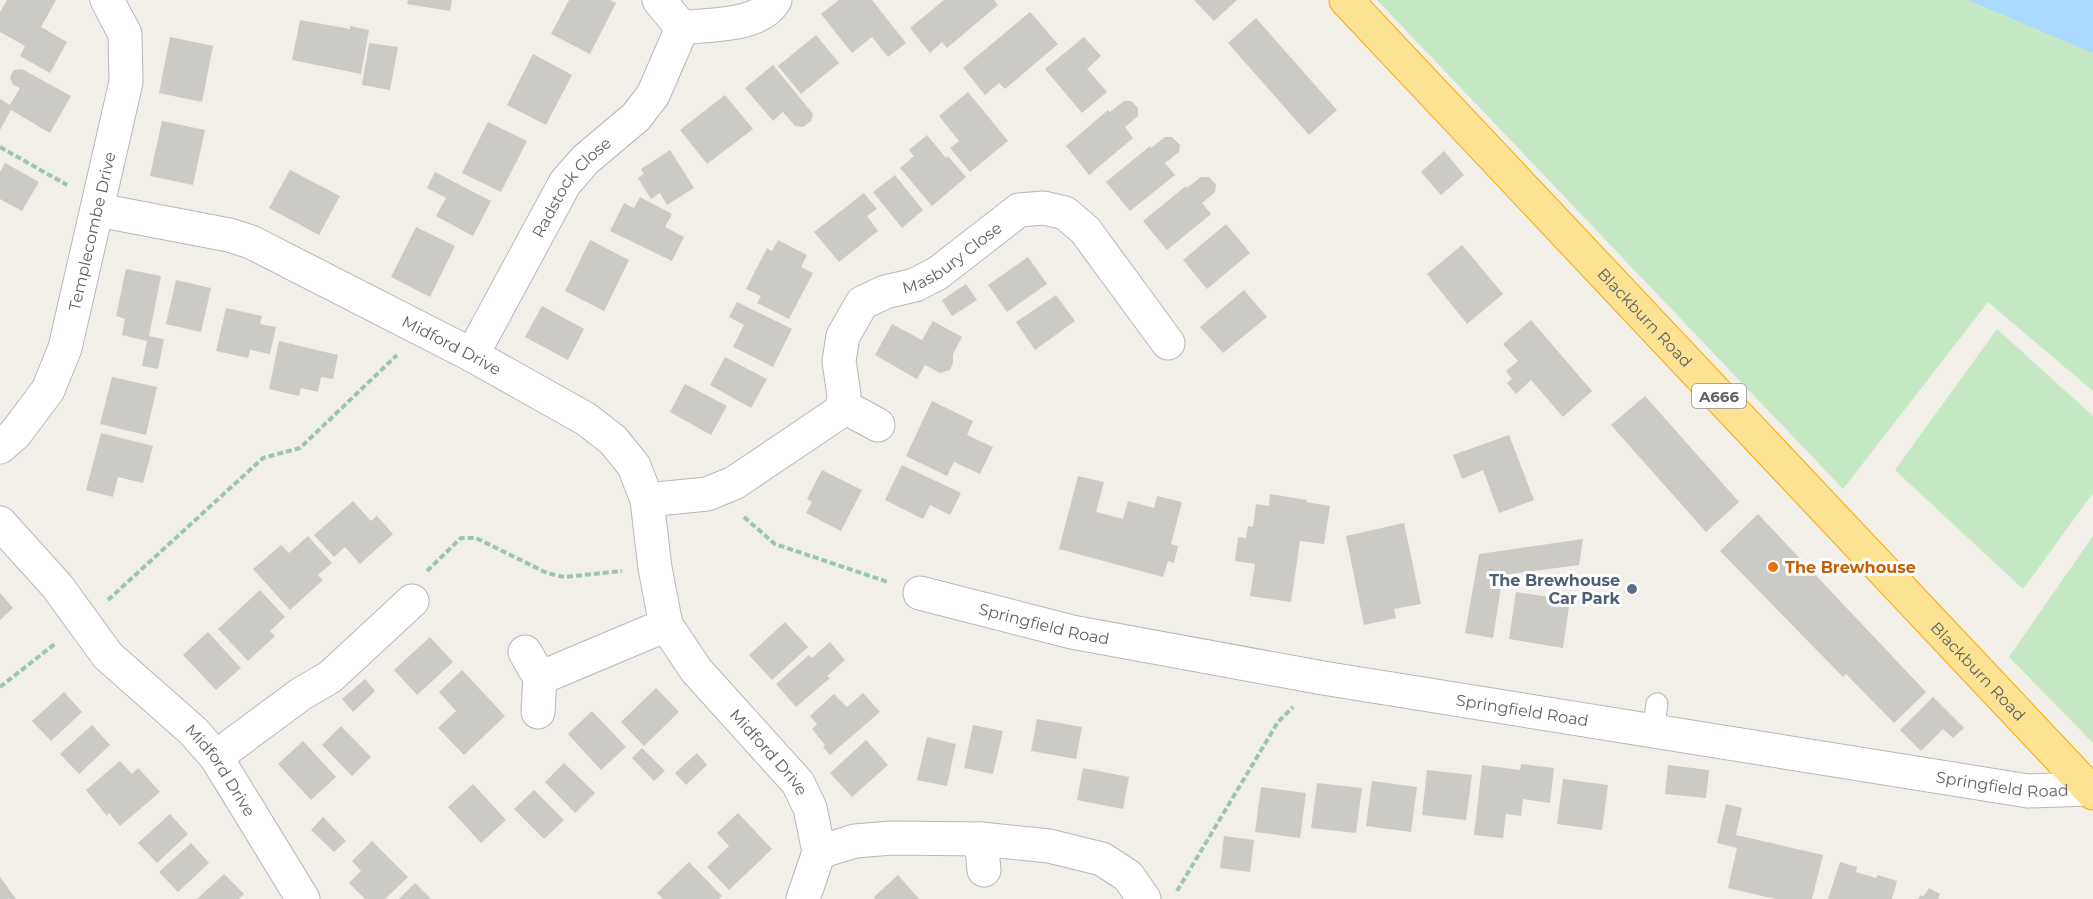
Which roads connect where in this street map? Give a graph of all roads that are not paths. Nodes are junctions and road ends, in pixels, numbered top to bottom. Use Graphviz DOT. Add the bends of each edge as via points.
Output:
graph roads {
  1 [pos="107,0"];
  2 [pos="659,0"];
  3 [pos="775,0"];
  4 [pos="1346,0"];
  5 [pos="682,28"];
  6 [pos="98,207"];
  7 [pos="1168,343"];
  8 [pos="472,355"];
  9 [pos="843,406"];
  10 [pos="878,425"];
  11 [pos="0,447"];
  12 [pos="647,500"];
  13 [pos="0,523"];
  14 [pos="920,593"];
  15 [pos="412,601"];
  16 [pos="666,625"];
  17 [pos="538,712"];
  18 [pos="216,757"];
  19 [pos="2091,791"];
  20 [pos="819,852"];
  21 [pos="303,899"];
  22 [pos="803,899"];
  23 [pos="1144,899"];
  1 -- 6 [label="street, Templecombe Drive" via="125,34 126,82"];
  2 -- 5 [label="street"];
  3 -- 5 [label="street" via="751,20"];
  4 -- 19 [label="highway, Blackburn Road / A666"];
  5 -- 8 [label="street, Radstock Close" via="653,95 636,117 585,160 565,183"];
  6 -- 8 [label="street, Midford Drive" via="251,242"];
  6 -- 11 [label="street, Templecombe Drive" via="65,348 48,390 15,434"];
  7 -- 9 [label="street, Masbury Close" via="1107,281 1084,230 1065,213 1044,208 1020,210 938,273 862,303 843,336 839,361"];
  8 -- 12 [label="street, Midford Drive" via="586,419 613,440 634,466"];
  9 -- 10 [label="street"];
  9 -- 12 [label="street" via="734,483 708,494"];
  12 -- 16 [label="street, Midford Drive"];
  13 -- 18 [label="street, Midford Drive" via="57,586 108,656 193,731"];
  14 -- 19 [label="street, Springfield Road" via="962,592 1072,632 1323,678 1655,718 2028,791"];
  15 -- 18 [label="street" via="330,677"];
  16 -- 17 [label="street" via="533,665"];
  16 -- 20 [label="street, Midford Drive" via="696,670 798,783 810,808"];
  18 -- 21 [label="street, Midford Drive"];
  20 -- 22 [label="street"];
  20 -- 23 [label="street" via="855,841 892,838 982,854 1049,846 1102,859 1128,876"];
}
